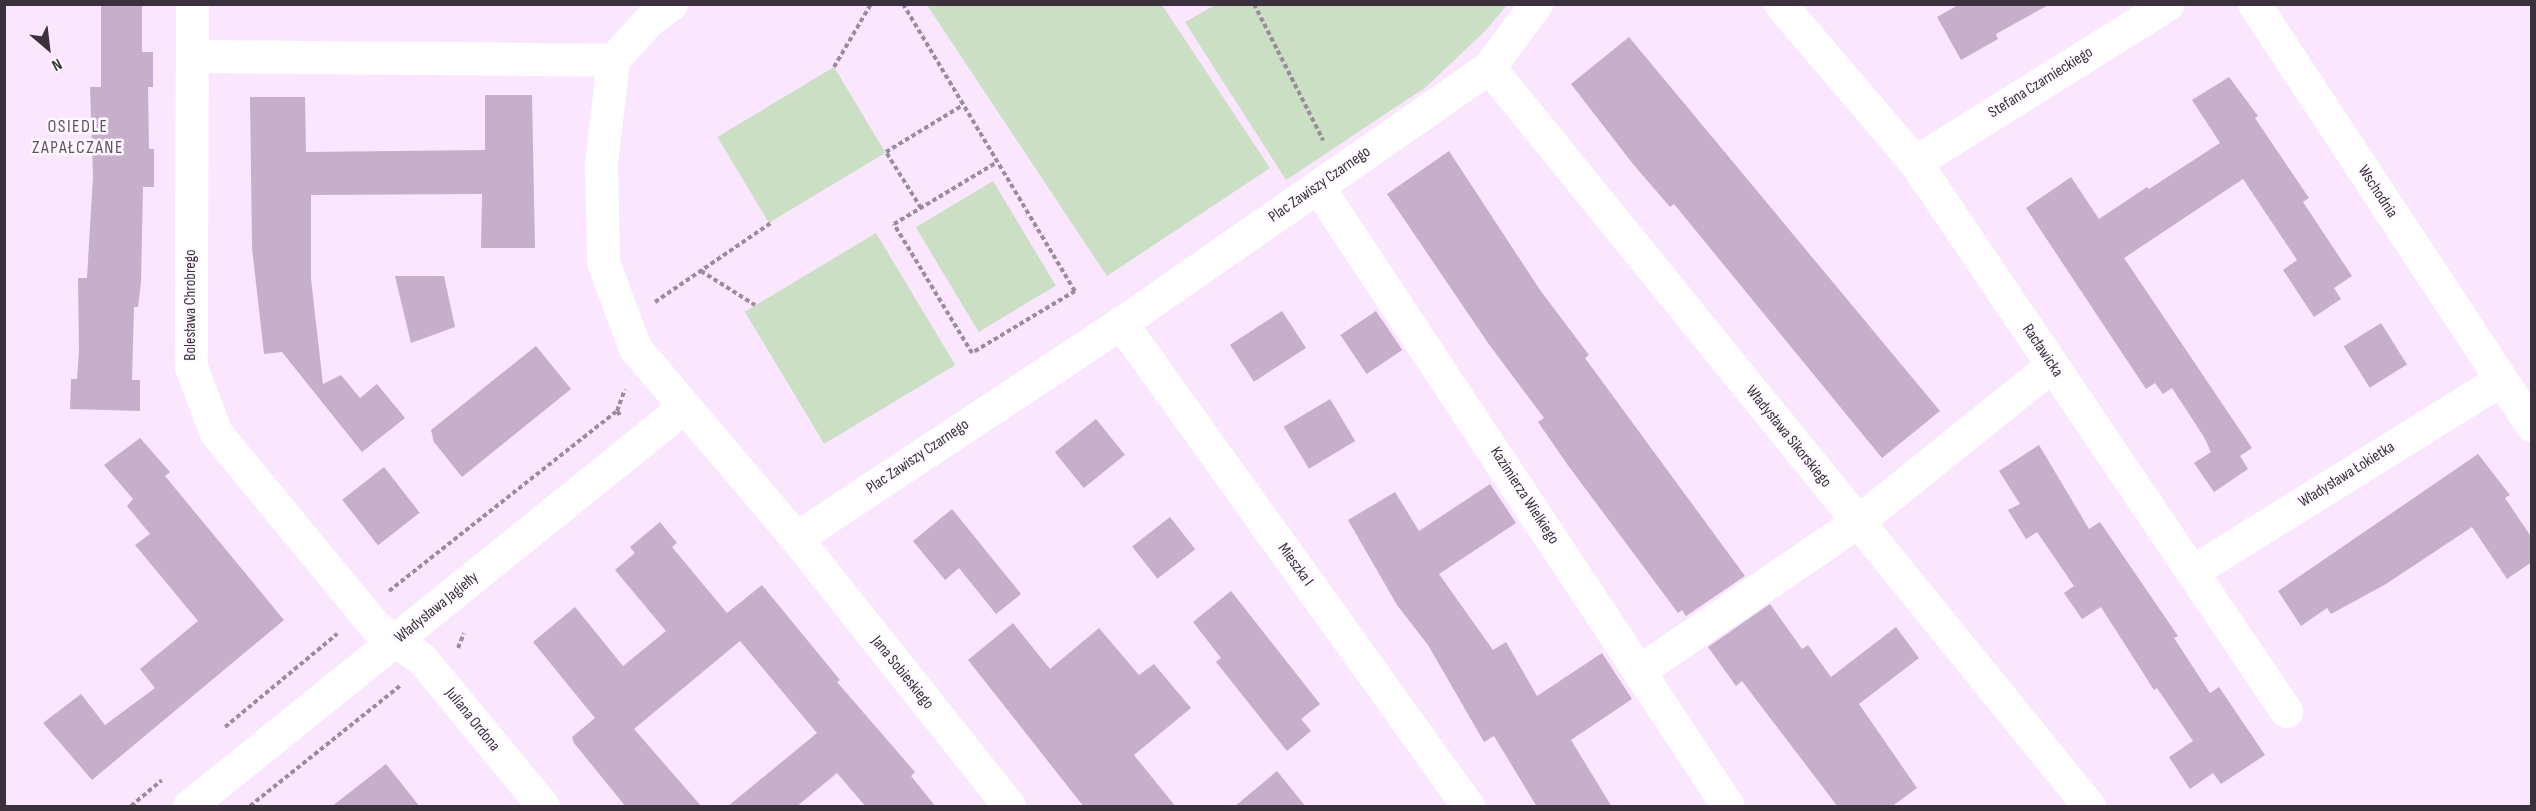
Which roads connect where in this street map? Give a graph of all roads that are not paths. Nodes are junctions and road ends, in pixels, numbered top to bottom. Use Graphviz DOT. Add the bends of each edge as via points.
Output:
graph roads {
  1 [pos="192,4"];
  2 [pos="671,4"];
  3 [pos="1536,4"];
  4 [pos="1780,4"];
  5 [pos="2168,4"];
  6 [pos="2254,4"];
  7 [pos="193,56"];
  8 [pos="613,60"];
  9 [pos="1489,67"];
  10 [pos="1915,162"];
  11 [pos="1328,179"];
  12 [pos="1121,323"];
  13 [pos="2051,366"];
  14 [pos="2501,380"];
  15 [pos="684,407"];
  16 [pos="2532,426"];
  17 [pos="1857,522"];
  18 [pos="796,538"];
  19 [pos="2193,571"];
  20 [pos="395,643"];
  21 [pos="1639,671"];
  22 [pos="2286,711"];
  23 [pos="189,807"];
  24 [pos="543,807"];
  25 [pos="1009,807"];
  26 [pos="1468,807"];
  27 [pos="1728,807"];
  28 [pos="2089,807"];
  1 -- 7 [label="street, Bolesława Chrobrego"];
  2 -- 8 [label="street" via="650,19"];
  3 -- 9 [label="street, Plac Zawiszy Czarnego"];
  4 -- 10 [label="street, Racławicka"];
  5 -- 10 [label="street, Stefana Czarnieckiego"];
  6 -- 14 [label="street, Wschodnia"];
  7 -- 8 [label="street"];
  7 -- 20 [label="street, Bolesława Chrobrego" via="191,367 216,433 363,612"];
  8 -- 15 [label="street" via="601,164 603,262 635,348"];
  9 -- 11 [label="street, Plac Zawiszy Czarnego"];
  9 -- 17 [label="street, Władysława Sikorskiego"];
  10 -- 13 [label="street, Racławicka"];
  11 -- 12 [label="street, Plac Zawiszy Czarnego"];
  11 -- 21 [label="street, Kazimierza Wielkiego"];
  12 -- 18 [label="street, Plac Zawiszy Czarnego"];
  12 -- 26 [label="street, Mieszka I"];
  13 -- 17 [label="street"];
  13 -- 19 [label="street, Racławicka"];
  14 -- 16 [label="street, Wschodnia"];
  14 -- 19 [label="street, Władysława Łokietka"];
  15 -- 18 [label="street"];
  15 -- 20 [label="street, Władysława Jagiełły"];
  17 -- 21 [label="street"];
  17 -- 28 [label="street, Władysława Sikorskiego"];
  18 -- 25 [label="street, Jana Sobieskiego"];
  19 -- 22 [label="street, Racławicka"];
  20 -- 23 [label="street, Władysława Jagiełły"];
  20 -- 24 [label="street, Juliana Ordona" via="422,659"];
  21 -- 27 [label="street, Kazimierza Wielkiego"];
}
